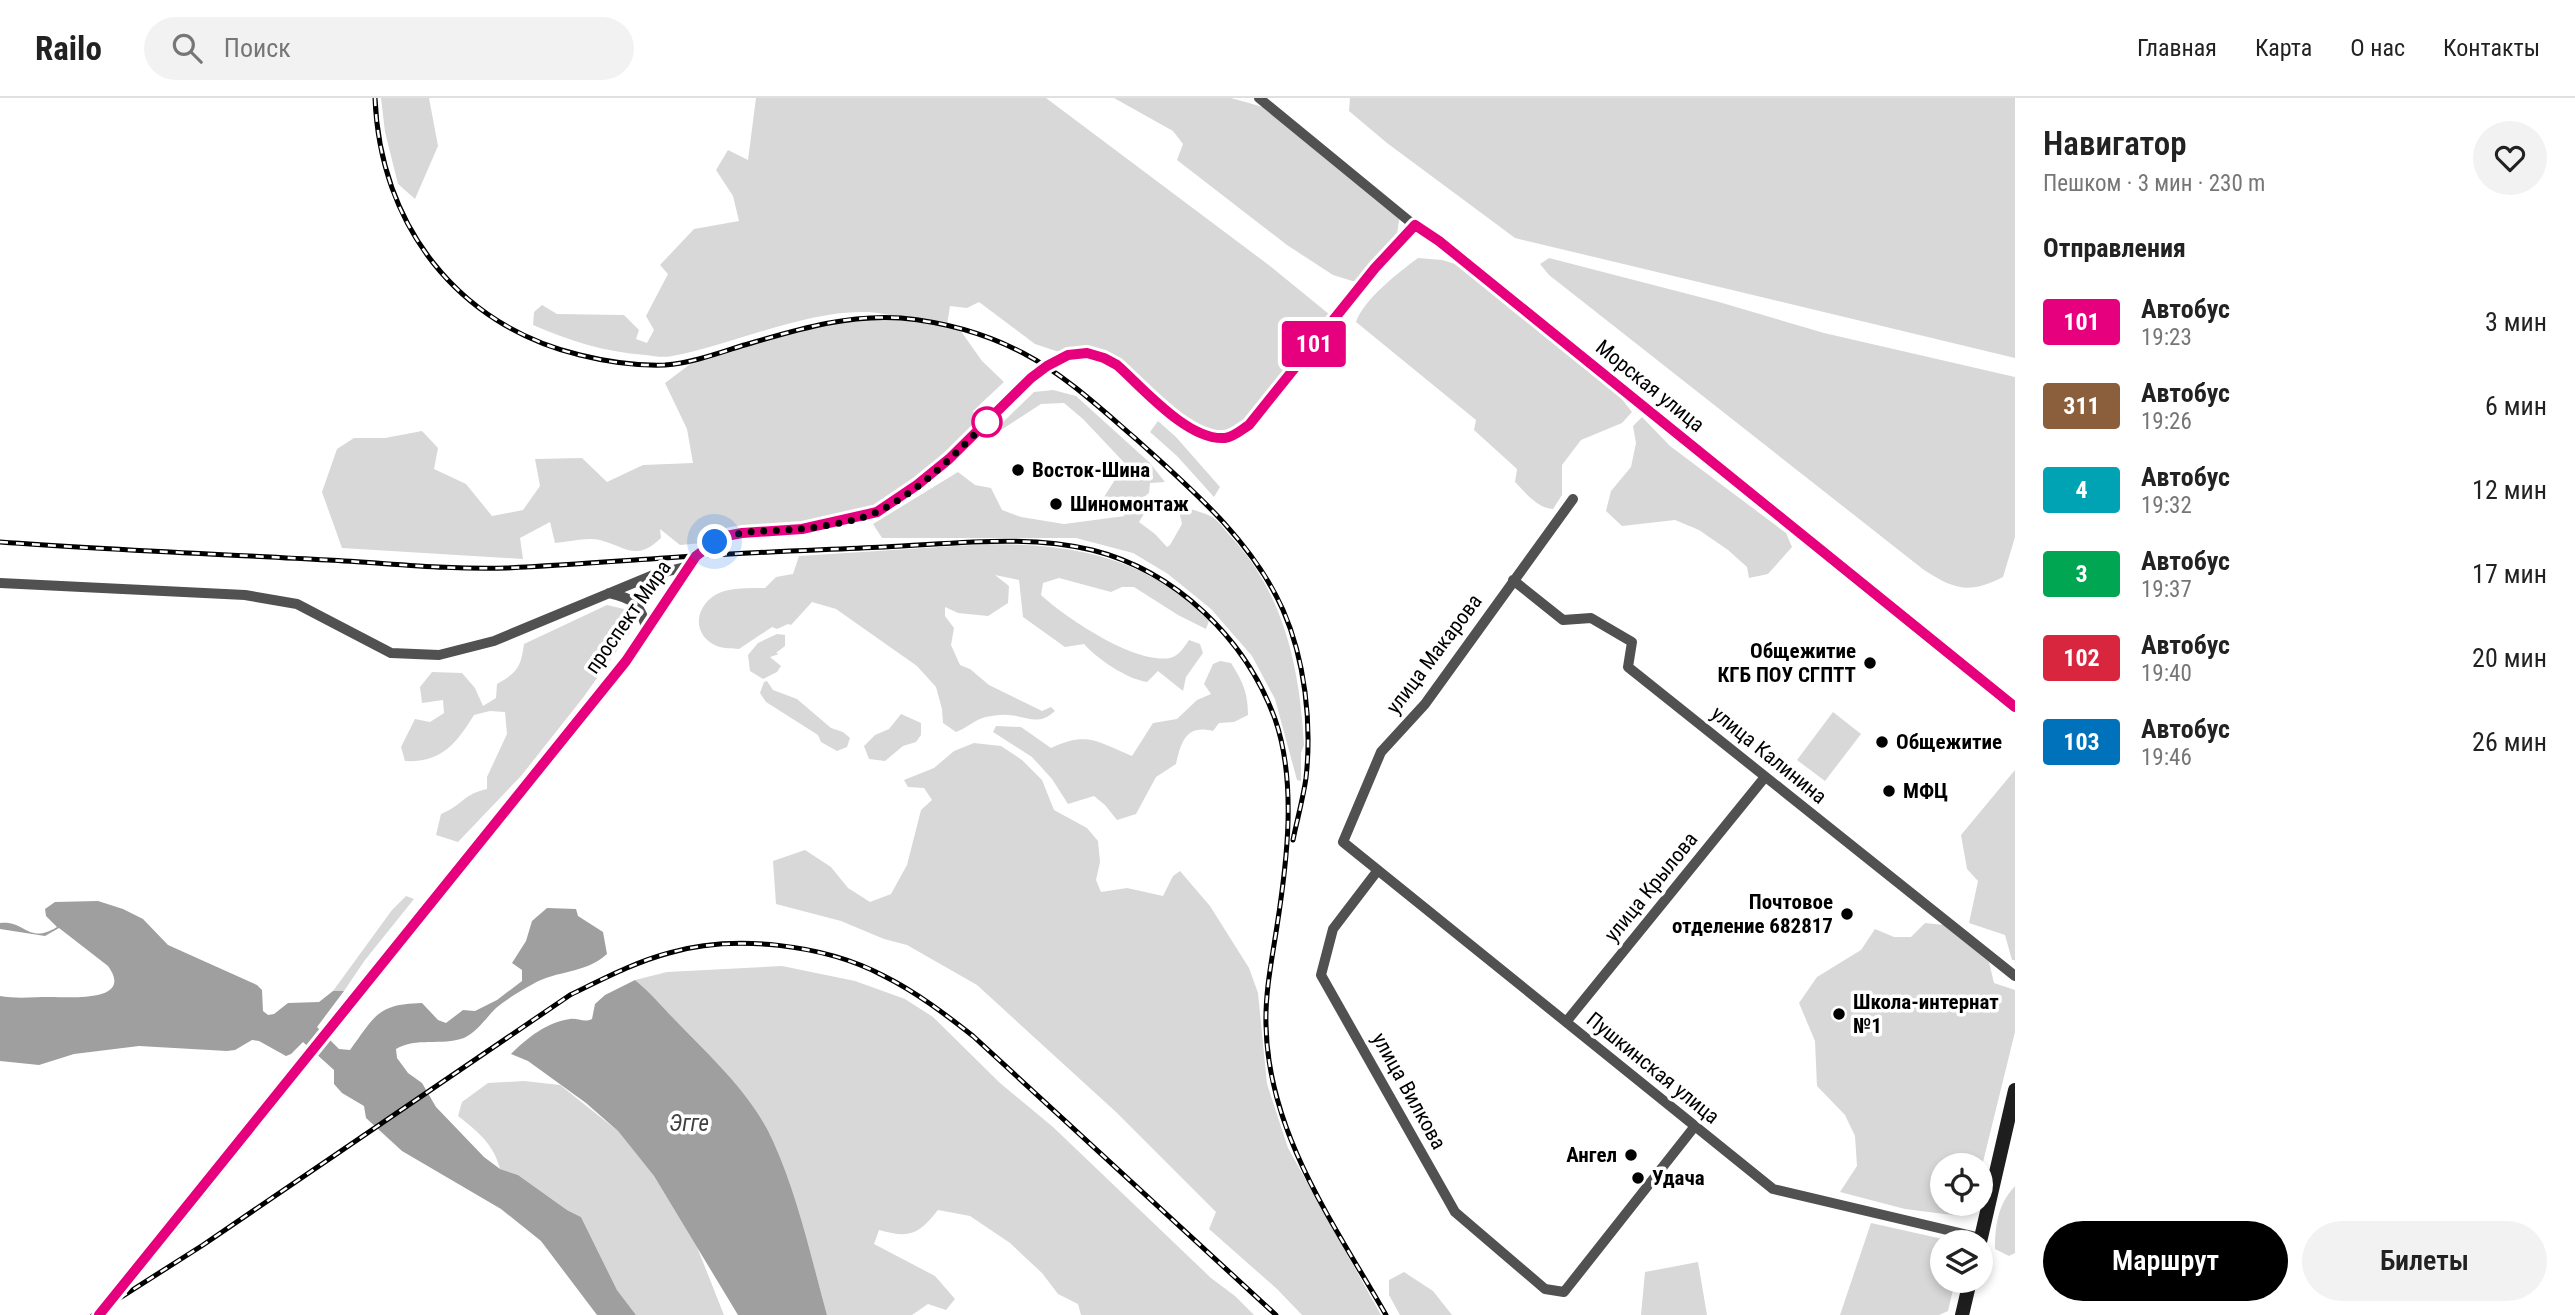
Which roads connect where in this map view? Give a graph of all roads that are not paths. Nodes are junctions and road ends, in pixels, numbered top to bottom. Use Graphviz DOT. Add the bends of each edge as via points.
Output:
graph roads {
  1 [pos="1258,98"];
  2 [pos="1415,225"];
  3 [pos="1573,499"];
  4 [pos="689,566"];
  5 [pos="1513,580"];
  6 [pos="0,583"];
  7 [pos="609,593"];
  8 [pos="647,631"];
  9 [pos="2015,707"];
  10 [pos="1765,777"];
  11 [pos="1343,842"];
  12 [pos="1378,870"];
  13 [pos="2015,976"];
  14 [pos="1566,1022"];
  15 [pos="2015,1090"];
  16 [pos="1695,1126"];
  17 [pos="1939,1230"];
  18 [pos="1982,1230"];
  19 [pos="1967,1293"];
  20 [pos="99,1315"];
  21 [pos="1962,1315"];
  1 -- 2 [label="street, Морская улица"];
  2 -- 4 [label="main road, проспект Мира" via="1249,425 1234,435 1204,436 1188,429 1117,365 1087,353 1068,355 1031,378 949,459 877,512 802,529 726,536"];
  2 -- 9 [label="main road, Морская улица"];
  3 -- 5 [label="street, улица Макарова"];
  4 -- 7 [label="street"];
  4 -- 8 [label="main road, проспект Мира"];
  5 -- 10 [label="street, улица Калинина" via="1563,620 1591,618 1632,642 1628,667"];
  5 -- 11 [label="street, улица Макарова" via="1425,704 1381,752"];
  6 -- 7 [label="street" via="244,595 298,604 391,653 439,655 494,641"];
  7 -- 8 [label="street" via="630,598 642,611"];
  8 -- 20 [label="main road, проспект Мира, bridge"];
  10 -- 13 [label="street, улица Калинина"];
  10 -- 14 [label="street, улица Крылова"];
  11 -- 12 [label="street, Пушкинская улица"];
  12 -- 14 [label="street, Пушкинская улица"];
  12 -- 16 [label="street, улица Вилкова" via="1333,929 1321,975 1455,1212 1545,1289 1564,1292"];
  14 -- 16 [label="street, Пушкинская улица"];
  15 -- 18 [label="main road"];
  16 -- 17 [label="street, Пушкинская улица" via="1773,1189"];
  19 -- 21 [label="main road"];
}
